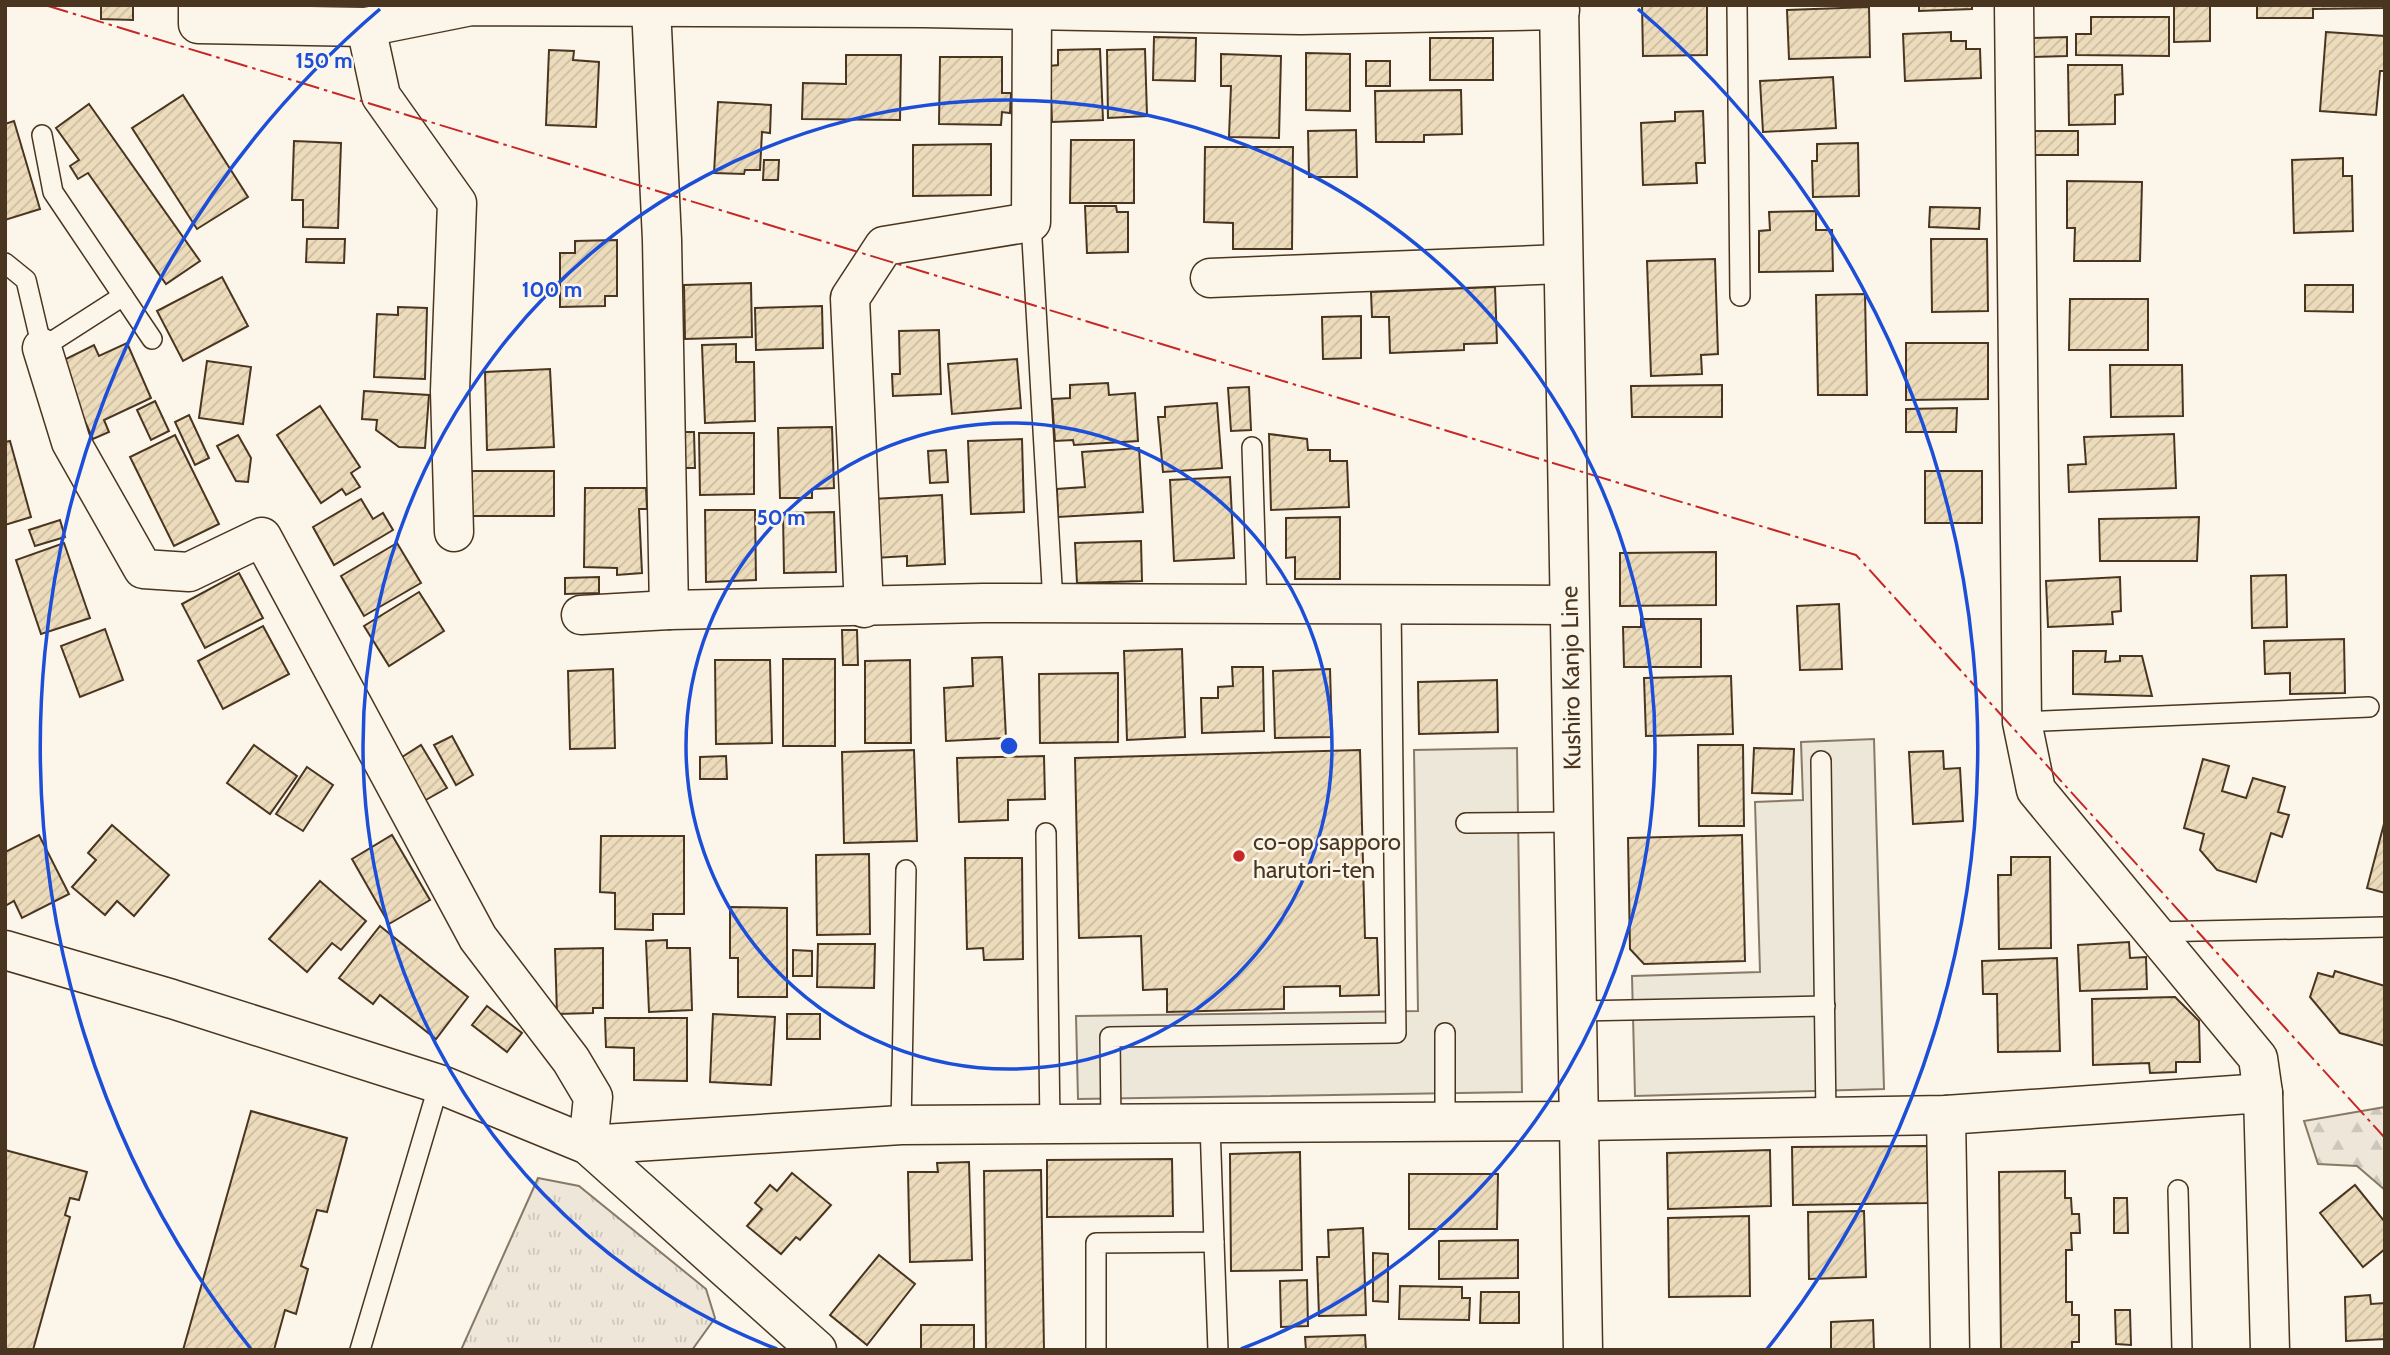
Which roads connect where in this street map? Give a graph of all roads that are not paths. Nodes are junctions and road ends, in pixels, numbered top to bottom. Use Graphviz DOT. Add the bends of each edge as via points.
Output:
graph roads {
  1 [pos="198,5"];
  2 [pos="1737,5"];
  3 [pos="2014,5"];
  4 [pos="471,6"];
  5 [pos="634,6"];
  6 [pos="785,6"];
  7 [pos="923,7"];
  8 [pos="1560,8"];
  9 [pos="1128,9"];
  10 [pos="1032,10"];
  11 [pos="366,27"];
  12 [pos="42,135"];
  13 [pos="1031,222"];
  14 [pos="5,263"];
  15 [pos="1562,264"];
  16 [pos="1210,278"];
  17 [pos="123,296"];
  18 [pos="1740,296"];
  19 [pos="152,339"];
  20 [pos="42,348"];
  21 [pos="1251,447"];
  22 [pos="454,532"];
  23 [pos="1053,603"];
  24 [pos="1257,604"];
  25 [pos="1391,605"];
  26 [pos="1569,605"];
  27 [pos="864,608"];
  28 [pos="669,610"];
  29 [pos="581,615"];
  30 [pos="2369,707"];
  31 [pos="2022,722"];
  32 [pos="1821,761"];
  33 [pos="1574,821"];
  34 [pos="1466,822"];
  35 [pos="1046,833"];
  36 [pos="906,870"];
  37 [pos="2385,927"];
  38 [pos="2153,932"];
  39 [pos="8,959"];
  40 [pos="1825,1006"];
  41 [pos="1578,1011"];
  42 [pos="1445,1033"];
  43 [pos="439,1084"];
  44 [pos="2263,1093"];
  45 [pos="1946,1115"];
  46 [pos="1826,1116"];
  47 [pos="1581,1121"];
  48 [pos="1446,1122"];
  49 [pos="1210,1124"];
  50 [pos="901,1125"];
  51 [pos="1111,1125"];
  52 [pos="1050,1126"];
  53 [pos="588,1145"];
  54 [pos="2178,1190"];
  55 [pos="1214,1242"];
  56 [pos="360,1350"];
  57 [pos="817,1350"];
  58 [pos="1096,1350"];
  59 [pos="1218,1350"];
  60 [pos="1583,1350"];
  61 [pos="1950,1350"];
  62 [pos="2182,1350"];
  63 [pos="2270,1350"];
  1 -- 11 [label="street" via="198,23"];
  2 -- 18 [label="lane"];
  3 -- 31 [label="street"];
  4 -- 5 [label="street"];
  4 -- 11 [label="street"];
  5 -- 6 [label="street"];
  5 -- 28 [label="street" via="662,240"];
  6 -- 7 [label="street"];
  7 -- 10 [label="street"];
  8 -- 9 [label="street" via="1301,15"];
  8 -- 15 [label="street, Kushiro Kanjo Line"];
  9 -- 10 [label="street"];
  10 -- 13 [label="street"];
  11 -- 22 [label="street" via="382,96 457,203 450,391"];
  12 -- 17 [label="lane" via="53,192"];
  13 -- 23 [label="lane"];
  13 -- 27 [label="street" via="884,247 850,298"];
  14 -- 20 [label="lane" via="26,280"];
  15 -- 16 [label="street"];
  15 -- 26 [label="street, Kushiro Kanjo Line"];
  17 -- 19 [label="lane"];
  17 -- 20 [label="lane"];
  20 -- 53 [label="street" via="71,442 143,569 189,572 262,537 478,938 571,1060 593,1097"];
  21 -- 24 [label="lane"];
  23 -- 24 [label="street"];
  23 -- 27 [label="street"];
  24 -- 25 [label="street"];
  25 -- 26 [label="street"];
  25 -- 51 [label="lane" via="1395,1033 1110,1037"];
  26 -- 33 [label="street, Kushiro Kanjo Line"];
  27 -- 28 [label="street"];
  28 -- 29 [label="street"];
  30 -- 31 [label="lane"];
  31 -- 38 [label="street" via="2036,790"];
  32 -- 40 [label="lane"];
  33 -- 34 [label="lane"];
  33 -- 41 [label="street, Kushiro Kanjo Line"];
  35 -- 52 [label="lane"];
  36 -- 50 [label="lane"];
  37 -- 38 [label="lane"];
  38 -- 44 [label="street" via="2258,1058"];
  39 -- 43 [label="street" via="172,999"];
  40 -- 41 [label="lane"];
  40 -- 46 [label="lane"];
  41 -- 47 [label="street, Kushiro Kanjo Line"];
  42 -- 48 [label="lane"];
  43 -- 53 [label="street"];
  43 -- 56 [label="lane"];
  44 -- 45 [label="street"];
  44 -- 63 [label="street"];
  45 -- 46 [label="street"];
  45 -- 61 [label="street"];
  46 -- 47 [label="street"];
  47 -- 48 [label="street"];
  47 -- 60 [label="street, Kushiro Kanjo Line"];
  48 -- 49 [label="street"];
  49 -- 51 [label="street"];
  49 -- 55 [label="lane"];
  50 -- 52 [label="street"];
  50 -- 53 [label="street"];
  51 -- 52 [label="street"];
  53 -- 57 [label="street"];
  54 -- 62 [label="lane"];
  55 -- 58 [label="lane" via="1096,1243"];
  55 -- 59 [label="lane"];
}
